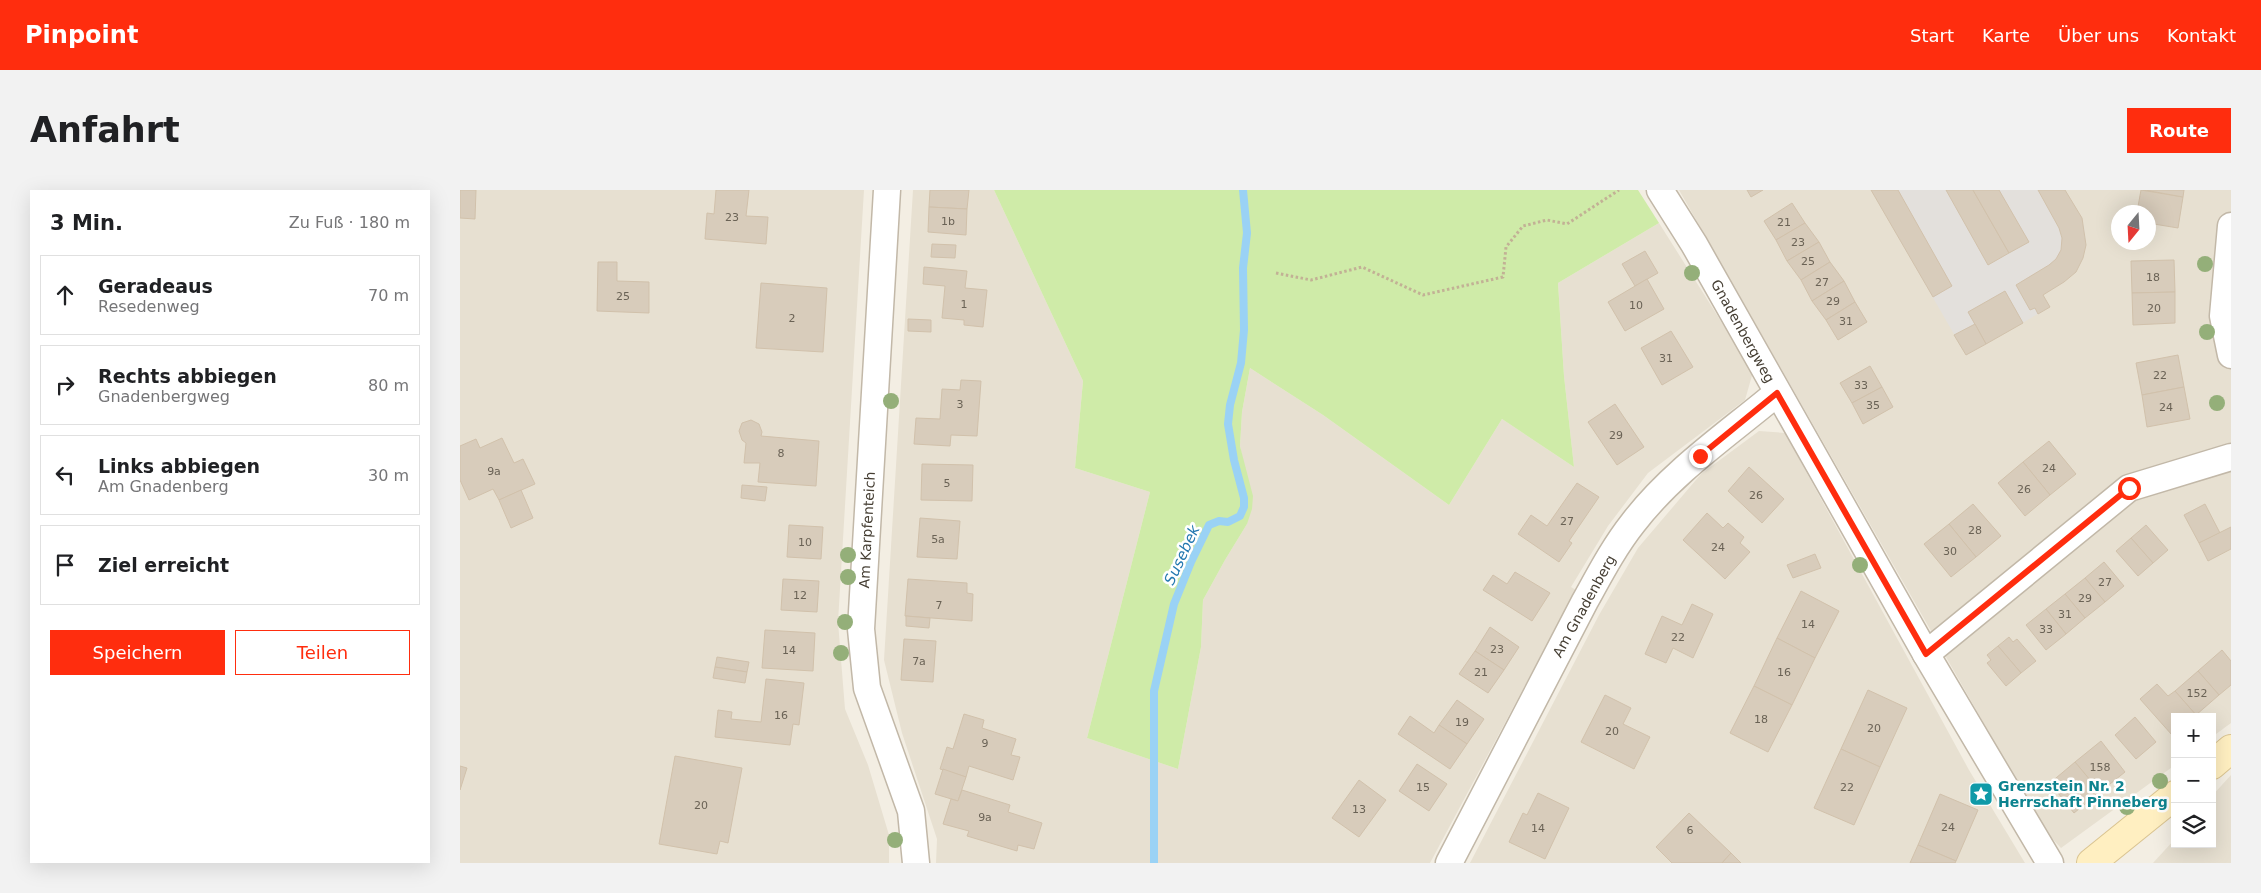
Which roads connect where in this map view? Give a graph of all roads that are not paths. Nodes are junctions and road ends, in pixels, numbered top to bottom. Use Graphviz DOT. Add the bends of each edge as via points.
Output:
graph roads {
  1 [pos="887,190"];
  2 [pos="1660,190"];
  3 [pos="2231,226"];
  4 [pos="2231,355"];
  5 [pos="1777,393"];
  6 [pos="2231,457"];
  7 [pos="1926,654"];
  8 [pos="2231,749"];
  9 [pos="2216,762"];
  10 [pos="2171,798"];
  11 [pos="916,863"];
  12 [pos="1449,863"];
  13 [pos="2050,863"];
  14 [pos="2091,863"];
  1 -- 11 [label="street, Am Karpfenteich" via="861,629 867,688 910,811"];
  2 -- 5 [label="street, Gnadenbergweg"];
  3 -- 4 [label="street" via="2223,316"];
  5 -- 7 [label="street, Gnadenbergweg"];
  5 -- 12 [label="street, Am Gnadenberg" via="1659,493 1633,523 1585,601"];
  6 -- 7 [label="street" via="2129,488"];
  7 -- 13 [label="street, Gnadenbergweg"];
  8 -- 9 [label="main road"];
  10 -- 14 [label="main road"];
}
